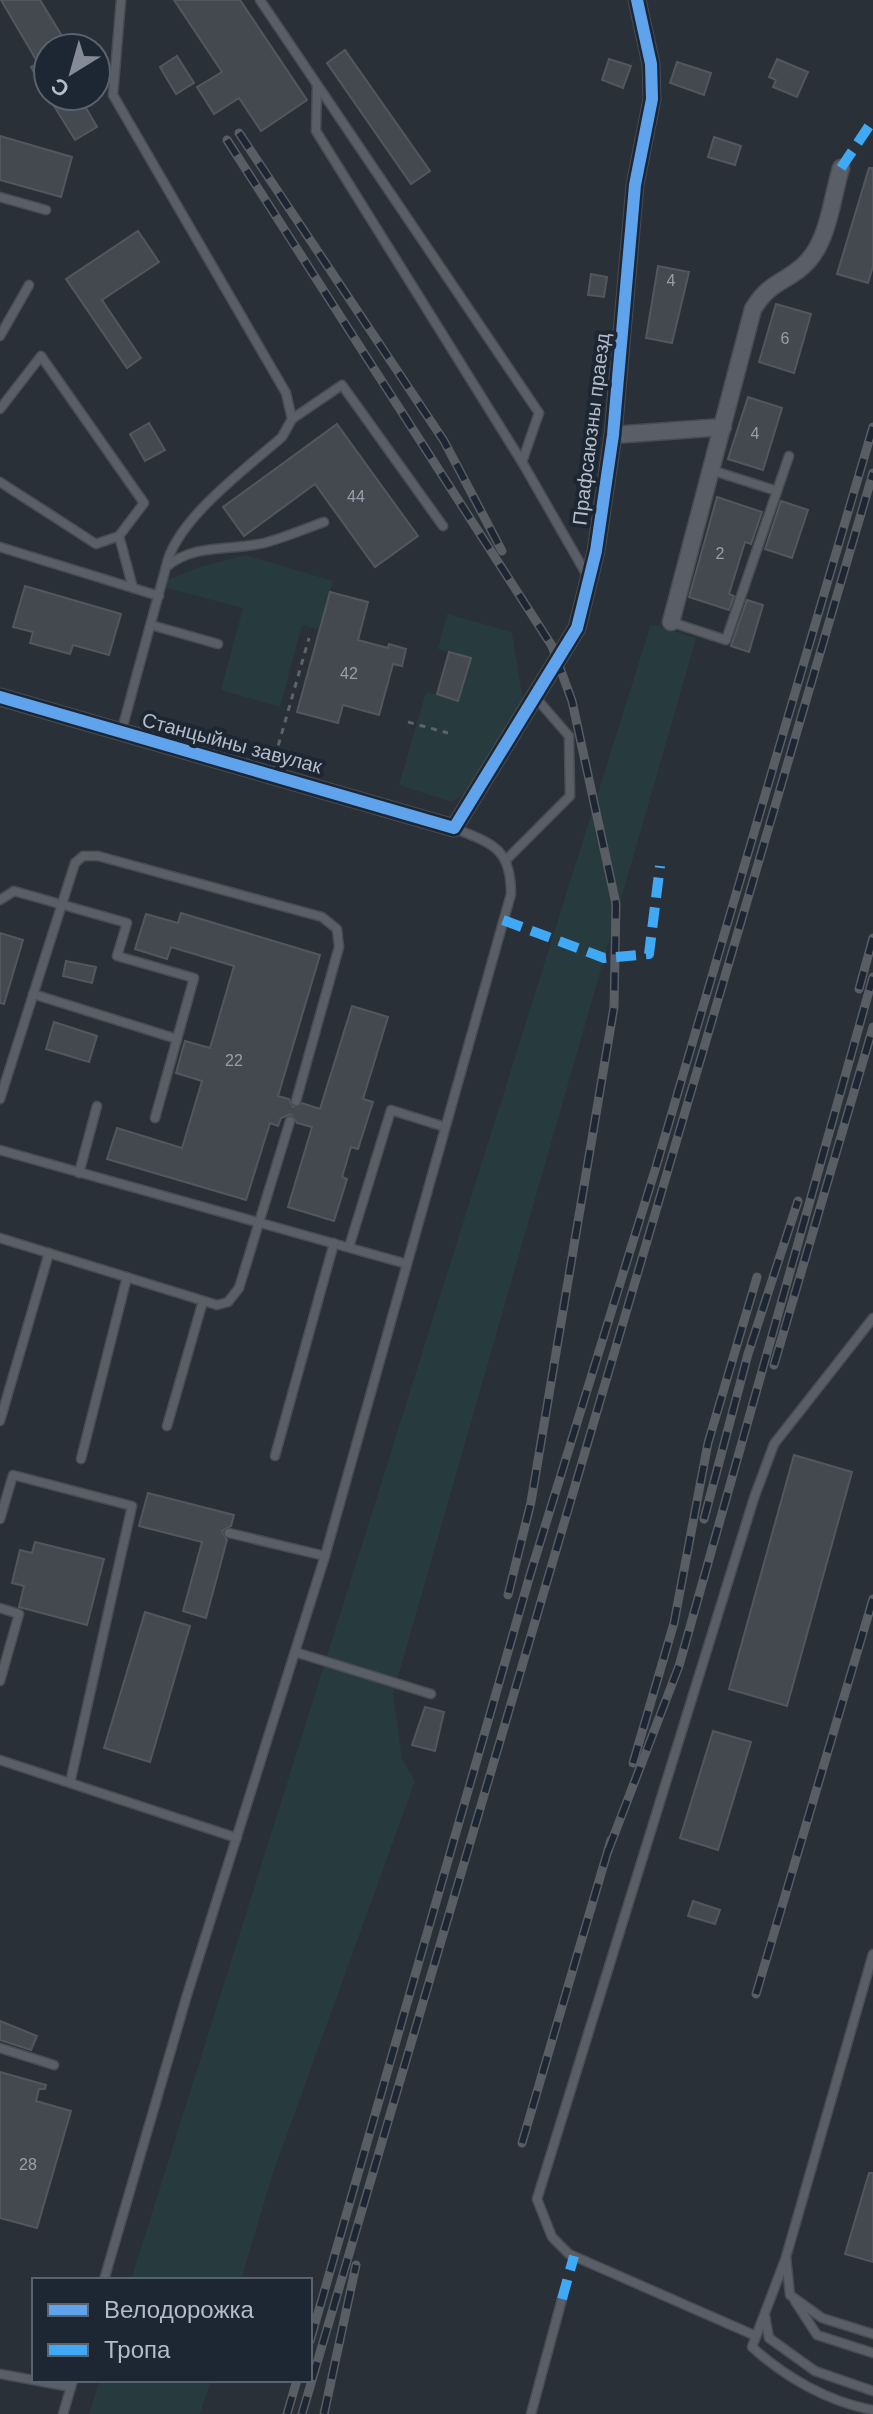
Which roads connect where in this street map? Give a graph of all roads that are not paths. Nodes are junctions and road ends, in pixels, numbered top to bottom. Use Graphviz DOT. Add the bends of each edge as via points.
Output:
graph roads {
  1 [pos="121,0"];
  2 [pos="260,0"];
  3 [pos="637,0"];
  4 [pos="317,85"];
  5 [pos="841,168"];
  6 [pos="0,197"];
  7 [pos="46,210"];
  8 [pos="29,285"];
  9 [pos="0,336"];
  10 [pos="0,409"];
  11 [pos="292,419"];
  12 [pos="723,427"];
  13 [pos="613,435"];
  14 [pos="789,456"];
  15 [pos="522,462"];
  16 [pos="711,470"];
  17 [pos="0,482"];
  18 [pos="777,491"];
  19 [pos="324,522"];
  20 [pos="443,526"];
  21 [pos="119,536"];
  22 [pos="0,547"];
  23 [pos="166,567"];
  24 [pos="589,578"];
  25 [pos="133,588"];
  26 [pos="159,596"];
  27 [pos="671,622"];
  28 [pos="151,625"];
  29 [pos="218,644"];
  30 [pos="0,697"];
  31 [pos="536,698"];
  32 [pos="121,733"];
  33 [pos="454,828"];
  34 [pos="507,859"];
  35 [pos="0,900"];
  36 [pos="61,904"];
  37 [pos="33,994"];
  38 [pos="177,1039"];
  39 [pos="0,1099"];
  40 [pos="296,1101"];
  41 [pos="97,1106"];
  42 [pos="155,1118"];
  43 [pos="290,1121"];
  44 [pos="445,1127"];
  45 [pos="0,1150"];
  46 [pos="79,1173"];
  47 [pos="261,1222"];
  48 [pos="0,1238"];
  49 [pos="334,1243"];
  50 [pos="349,1247"];
  51 [pos="49,1253"];
  52 [pos="407,1264"];
  53 [pos="127,1277"];
  54 [pos="203,1301"];
  55 [pos="873,1318"];
  56 [pos="0,1421"];
  57 [pos="167,1426"];
  58 [pos="275,1456"];
  59 [pos="81,1459"];
  60 [pos="132,1506"];
  61 [pos="143,1509"];
  62 [pos="0,1519"];
  63 [pos="229,1533"];
  64 [pos="325,1556"];
  65 [pos="0,1608"];
  66 [pos="295,1652"];
  67 [pos="0,1681"];
  68 [pos="431,1694"];
  69 [pos="0,1760"];
  70 [pos="70,1783"];
  71 [pos="237,1838"];
  72 [pos="873,1954"];
  73 [pos="0,2048"];
  74 [pos="54,2065"];
  75 [pos="786,2257"];
  76 [pos="105,2278"];
  77 [pos="790,2295"];
  78 [pos="562,2299"];
  79 [pos="765,2313"];
  80 [pos="873,2334"];
  81 [pos="756,2336"];
  82 [pos="873,2353"];
  83 [pos="0,2374"];
  84 [pos="32,2378"];
  85 [pos="72,2384"];
  86 [pos="873,2391"];
  87 [pos="873,2410"];
  88 [pos="63,2414"];
  89 [pos="531,2414"];
  1 -- 11 [label="lane" via="113,95 286,393"];
  2 -- 4 [label="lane"];
  3 -- 13 [label="street, Прафсаюзны праезд" via="651,64 652,99 635,185"];
  4 -- 15 [label="lane" via="316,131"];
  4 -- 15 [label="lane" via="539,413"];
  5 -- 12 [label="street" via="820,245 796,272 764,290 753,309"];
  6 -- 7 [label="lane"];
  8 -- 9 [label="lane"];
  10 -- 21 [label="lane" via="41,356 144,503"];
  11 -- 20 [label="lane" via="342,385"];
  11 -- 23 [label="lane" via="282,437 182,533"];
  12 -- 13 [label="street"];
  12 -- 16 [label="street"];
  13 -- 24 [label="street, Прафсаюзны праезд"];
  14 -- 18 [label="lane"];
  15 -- 24 [label="lane"];
  16 -- 18 [label="lane"];
  16 -- 27 [label="street"];
  17 -- 21 [label="lane" via="96,544"];
  18 -- 27 [label="lane" via="726,640"];
  19 -- 23 [label="lane" via="262,544 213,548 175,559"];
  21 -- 25 [label="lane"];
  22 -- 25 [label="lane"];
  23 -- 26 [label="lane"];
  24 -- 31 [label="street, Прафсаюзны праезд" via="577,628"];
  25 -- 26 [label="lane"];
  26 -- 28 [label="lane"];
  28 -- 29 [label="lane"];
  28 -- 32 [label="lane"];
  30 -- 32 [label="street, Станцыйны завулак"];
  31 -- 33 [label="street, Прафсаюзны праезд"];
  31 -- 34 [label="lane" via="569,736 570,796"];
  32 -- 33 [label="street, Станцыйны завулак"];
  33 -- 34 [label="lane" via="489,842"];
  34 -- 44 [label="lane" via="511,894"];
  35 -- 36 [label="lane" via="14,891"];
  36 -- 37 [label="lane"];
  36 -- 38 [label="lane" via="127,923 117,956 194,978"];
  36 -- 40 [label="lane" via="75,863 83,856 98,856 322,917 337,929 339,947"];
  37 -- 38 [label="lane"];
  37 -- 39 [label="lane"];
  38 -- 42 [label="lane"];
  41 -- 46 [label="lane"];
  43 -- 47 [label="lane"];
  44 -- 50 [label="lane" via="391,1110"];
  44 -- 52 [label="lane"];
  45 -- 46 [label="lane"];
  46 -- 47 [label="lane"];
  47 -- 49 [label="lane"];
  47 -- 54 [label="lane" via="234,1295 217,1305"];
  48 -- 51 [label="lane"];
  49 -- 50 [label="lane"];
  49 -- 58 [label="lane"];
  50 -- 52 [label="lane"];
  51 -- 53 [label="lane"];
  51 -- 56 [label="lane"];
  52 -- 64 [label="lane"];
  53 -- 54 [label="lane"];
  53 -- 59 [label="lane"];
  54 -- 57 [label="lane"];
  55 -- 81 [label="lane" via="774,1444 537,2199 552,2237 569,2254"];
  60 -- 61 [label="lane"];
  60 -- 62 [label="lane" via="13,1475"];
  60 -- 70 [label="lane"];
  63 -- 64 [label="lane"];
  64 -- 66 [label="lane"];
  65 -- 67 [label="lane" via="19,1614"];
  66 -- 68 [label="lane"];
  66 -- 71 [label="lane"];
  69 -- 70 [label="lane"];
  70 -- 71 [label="lane"];
  71 -- 76 [label="lane"];
  72 -- 75 [label="lane"];
  73 -- 74 [label="lane"];
  75 -- 77 [label="lane"];
  75 -- 79 [label="lane"];
  77 -- 80 [label="lane" via="822,2318"];
  77 -- 82 [label="lane" via="817,2335"];
  78 -- 89 [label="lane"];
  79 -- 81 [label="lane"];
  79 -- 86 [label="lane" via="769,2338 815,2371"];
  81 -- 87 [label="lane" via="752,2347 779,2372"];
  83 -- 84 [label="lane"];
  85 -- 88 [label="lane"];
}
